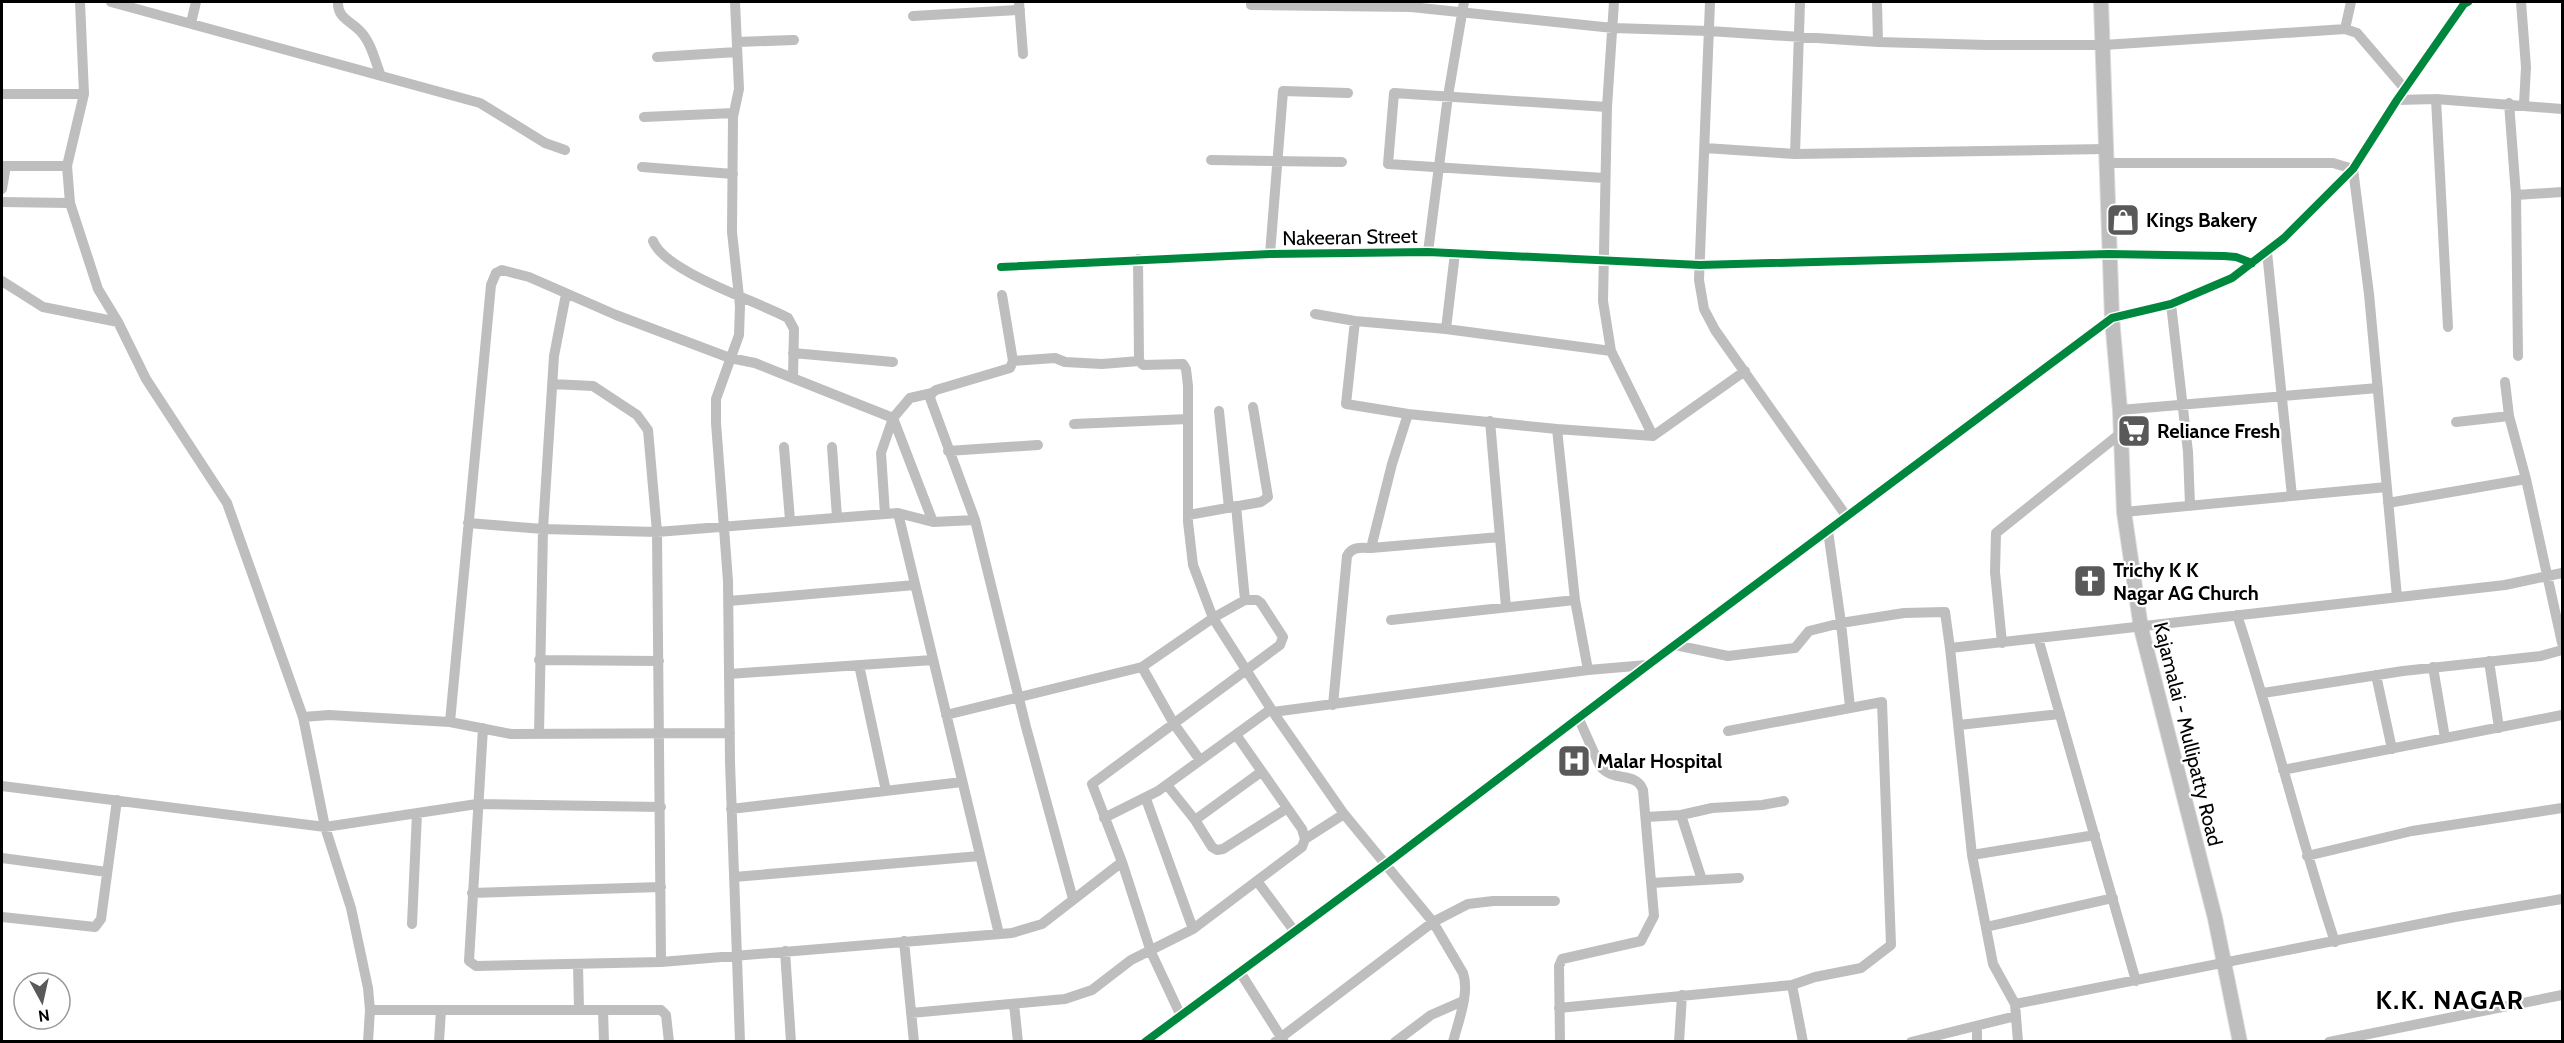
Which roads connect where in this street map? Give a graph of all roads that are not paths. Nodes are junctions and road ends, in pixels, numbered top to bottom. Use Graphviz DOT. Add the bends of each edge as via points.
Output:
graph roads {
  1 [pos="80,2"];
  2 [pos="111,2"];
  3 [pos="196,2"];
  4 [pos="338,2"];
  5 [pos="735,2"];
  6 [pos="1251,2"];
  7 [pos="1614,2"];
  8 [pos="1710,2"];
  9 [pos="1800,2"];
  10 [pos="1878,2"];
  11 [pos="2101,2"];
  12 [pos="2351,2"];
  13 [pos="2468,2"];
  14 [pos="2521,2"];
  15 [pos="1315,4"];
  16 [pos="1020,6"];
  17 [pos="1463,6"];
  18 [pos="913,16"];
  19 [pos="191,24"];
  20 [pos="1613,28"];
  21 [pos="2345,29"];
  22 [pos="1709,31"];
  23 [pos="1800,37"];
  24 [pos="794,40"];
  25 [pos="1878,42"];
  26 [pos="2104,45"];
  27 [pos="737,47"];
  28 [pos="1023,54"];
  29 [pos="657,57"];
  30 [pos="381,76"];
  31 [pos="2405,89"];
  32 [pos="1348,93"];
  33 [pos="2,94"];
  34 [pos="84,94"];
  35 [pos="1448,96"];
  36 [pos="2436,99"];
  37 [pos="2397,100"];
  38 [pos="2509,103"];
  39 [pos="2524,104"];
  40 [pos="1607,107"];
  41 [pos="2562,108"];
  42 [pos="734,112"];
  43 [pos="644,117"];
  44 [pos="1704,148"];
  45 [pos="2105,148"];
  46 [pos="565,150"];
  47 [pos="1795,154"];
  48 [pos="1211,160"];
  49 [pos="1276,161"];
  50 [pos="1342,162"];
  51 [pos="2105,163"];
  52 [pos="4,165"];
  53 [pos="68,166"];
  54 [pos="642,167"];
  55 [pos="1439,168"];
  56 [pos="2353,169"];
  57 [pos="733,174"];
  58 [pos="1605,178"];
  59 [pos="2,189"];
  60 [pos="2562,192"];
  61 [pos="2516,195"];
  62 [pos="2,202"];
  63 [pos="70,202"];
  64 [pos="653,241"];
  65 [pos="1428,252"];
  66 [pos="2267,252"];
  67 [pos="1455,253"];
  68 [pos="1270,254"];
  69 [pos="2109,254"];
  70 [pos="1138,259"];
  71 [pos="1603,261"];
  72 [pos="2252,263"];
  73 [pos="1700,265"];
  74 [pos="1000,267"];
  75 [pos="2,281"];
  76 [pos="566,294"];
  77 [pos="739,295"];
  78 [pos="1002,296"];
  79 [pos="2171,304"];
  80 [pos="1315,314"];
  81 [pos="2112,318"];
  82 [pos="1355,321"];
  83 [pos="118,322"];
  84 [pos="2448,327"];
  85 [pos="1446,328"];
  86 [pos="1611,351"];
  87 [pos="794,353"];
  88 [pos="2518,356"];
  89 [pos="730,358"];
  90 [pos="1013,361"];
  91 [pos="1139,361"];
  92 [pos="893,362"];
  93 [pos="1744,371"];
  94 [pos="794,378"];
  95 [pos="2505,382"];
  96 [pos="552,384"];
  97 [pos="2378,388"];
  98 [pos="932,393"];
  99 [pos="2282,396"];
  100 [pos="2182,404"];
  101 [pos="1253,408"];
  102 [pos="2120,410"];
  103 [pos="1219,411"];
  104 [pos="1408,414"];
  105 [pos="2509,416"];
  106 [pos="893,418"];
  107 [pos="1188,419"];
  108 [pos="1490,421"];
  109 [pos="2456,422"];
  110 [pos="1074,424"];
  111 [pos="1557,429"];
  112 [pos="2121,433"];
  113 [pos="1653,436"];
  114 [pos="1038,445"];
  115 [pos="784,447"];
  116 [pos="832,447"];
  117 [pos="948,451"];
  118 [pos="2526,479"];
  119 [pos="2387,487"];
  120 [pos="2292,496"];
  121 [pos="2388,503"];
  122 [pos="2190,506"];
  123 [pos="1233,507"];
  124 [pos="2124,512"];
  125 [pos="898,513"];
  126 [pos="885,514"];
  127 [pos="1188,515"];
  128 [pos="837,517"];
  129 [pos="1847,517"];
  130 [pos="790,520"];
  131 [pos="975,520"];
  132 [pos="933,522"];
  133 [pos="468,523"];
  134 [pos="726,526"];
  135 [pos="543,529"];
  136 [pos="1828,531"];
  137 [pos="657,532"];
  138 [pos="1500,537"];
  139 [pos="1371,548"];
  140 [pos="2562,573"];
  141 [pos="2547,576"];
  142 [pos="915,585"];
  143 [pos="2397,597"];
  144 [pos="1245,600"];
  145 [pos="1575,600"];
  146 [pos="729,601"];
  147 [pos="1506,607"];
  148 [pos="2237,615"];
  149 [pos="1213,618"];
  150 [pos="1391,620"];
  151 [pos="1841,623"];
  152 [pos="2141,628"];
  153 [pos="2038,638"];
  154 [pos="2002,643"];
  155 [pos="2562,643"];
  156 [pos="1675,645"];
  157 [pos="1950,648"];
  158 [pos="2562,650"];
  159 [pos="539,660"];
  160 [pos="933,660"];
  161 [pos="2489,661"];
  162 [pos="659,662"];
  163 [pos="859,665"];
  164 [pos="1648,665"];
  165 [pos="1142,667"];
  166 [pos="2433,667"];
  167 [pos="1245,669"];
  168 [pos="1588,670"];
  169 [pos="729,674"];
  170 [pos="2376,675"];
  171 [pos="2263,693"];
  172 [pos="1019,698"];
  173 [pos="1333,705"];
  174 [pos="1850,707"];
  175 [pos="1272,711"];
  176 [pos="2060,714"];
  177 [pos="946,715"];
  178 [pos="2562,715"];
  179 [pos="303,717"];
  180 [pos="1578,717"];
  181 [pos="450,722"];
  182 [pos="1174,724"];
  183 [pos="1959,725"];
  184 [pos="483,728"];
  185 [pos="2499,728"];
  186 [pos="1728,731"];
  187 [pos="730,733"];
  188 [pos="538,734"];
  189 [pos="660,734"];
  190 [pos="1237,736"];
  191 [pos="2445,738"];
  192 [pos="2392,749"];
  193 [pos="1200,760"];
  194 [pos="2283,770"];
  195 [pos="1261,772"];
  196 [pos="962,782"];
  197 [pos="1167,785"];
  198 [pos="2,786"];
  199 [pos="886,791"];
  200 [pos="1146,799"];
  201 [pos="117,800"];
  202 [pos="1784,801"];
  203 [pos="477,804"];
  204 [pos="661,807"];
  205 [pos="2562,808"];
  206 [pos="731,809"];
  207 [pos="1286,809"];
  208 [pos="417,813"];
  209 [pos="1344,814"];
  210 [pos="1681,815"];
  211 [pos="1104,818"];
  212 [pos="1646,818"];
  213 [pos="1194,819"];
  214 [pos="325,828"];
  215 [pos="2095,835"];
  216 [pos="1305,839"];
  217 [pos="1972,855"];
  218 [pos="980,856"];
  219 [pos="2307,856"];
  220 [pos="2,858"];
  221 [pos="1122,862"];
  222 [pos="1386,864"];
  223 [pos="107,872"];
  224 [pos="734,877"];
  225 [pos="1739,878"];
  226 [pos="1702,880"];
  227 [pos="1257,881"];
  228 [pos="1651,883"];
  229 [pos="661,887"];
  230 [pos="472,893"];
  231 [pos="2113,898"];
  232 [pos="1073,899"];
  233 [pos="2562,899"];
  234 [pos="1555,901"];
  235 [pos="2,917"];
  236 [pos="1433,922"];
  237 [pos="412,924"];
  238 [pos="1986,927"];
  239 [pos="1193,929"];
  240 [pos="1295,932"];
  241 [pos="999,934"];
  242 [pos="904,941"];
  243 [pos="2335,942"];
  244 [pos="785,951"];
  245 [pos="1151,952"];
  246 [pos="736,957"];
  247 [pos="661,962"];
  248 [pos="2225,963"];
  249 [pos="578,964"];
  250 [pos="1240,972"];
  251 [pos="2136,981"];
  252 [pos="1792,984"];
  253 [pos="1682,995"];
  254 [pos="2562,995"];
  255 [pos="1463,1001"];
  256 [pos="1014,1004"];
  257 [pos="2015,1004"];
  258 [pos="1559,1008"];
  259 [pos="370,1010"];
  260 [pos="441,1010"];
  261 [pos="579,1010"];
  262 [pos="603,1010"];
  263 [pos="911,1013"];
  264 [pos="1181,1016"];
  265 [pos="2016,1016"];
  266 [pos="1977,1026"];
  267 [pos="1280,1040"];
  268 [pos="368,1041"];
  269 [pos="439,1041"];
  270 [pos="604,1041"];
  271 [pos="669,1041"];
  272 [pos="740,1041"];
  273 [pos="791,1041"];
  274 [pos="914,1041"];
  275 [pos="1018,1041"];
  276 [pos="1145,1041"];
  277 [pos="1395,1041"];
  278 [pos="1453,1041"];
  279 [pos="1560,1041"];
  280 [pos="1679,1041"];
  281 [pos="1803,1041"];
  282 [pos="1911,1041"];
  283 [pos="1977,1041"];
  284 [pos="2018,1041"];
  285 [pos="2240,1041"];
  286 [pos="2329,1041"];
  1 -- 34 [label="street"];
  2 -- 19 [label="street"];
  3 -- 19 [label="street"];
  4 -- 30 [label="street" via="345,21 360,31 368,44"];
  5 -- 27 [label="street"];
  6 -- 15 [label="street"];
  7 -- 20 [label="street"];
  8 -- 22 [label="street"];
  9 -- 23 [label="street"];
  10 -- 25 [label="street"];
  11 -- 26 [label="main road, Kajamalai - Mullipatty Road"];
  12 -- 21 [label="street"];
  13 -- 31 [label="street"];
  14 -- 39 [label="street" via="2526,68"];
  15 -- 17 [label="street"];
  16 -- 18 [label="street"];
  16 -- 28 [label="street"];
  17 -- 20 [label="street"];
  17 -- 35 [label="street"];
  19 -- 30 [label="street"];
  20 -- 22 [label="street"];
  20 -- 40 [label="street"];
  21 -- 26 [label="street"];
  21 -- 31 [label="street" via="2357,33"];
  22 -- 23 [label="street"];
  22 -- 44 [label="street"];
  23 -- 25 [label="street"];
  23 -- 47 [label="street"];
  24 -- 27 [label="street"];
  25 -- 26 [label="street"];
  26 -- 45 [label="main road, Kajamalai - Mullipatty Road"];
  27 -- 29 [label="street"];
  27 -- 42 [label="street" via="739,89"];
  30 -- 46 [label="street" via="480,103 545,143"];
  31 -- 37 [label="street"];
  32 -- 49 [label="street" via="1283,91"];
  33 -- 34 [label="street"];
  34 -- 53 [label="street"];
  35 -- 40 [label="street"];
  35 -- 55 [label="street"];
  35 -- 55 [label="street" via="1394,93 1388,164"];
  36 -- 37 [label="street"];
  36 -- 38 [label="street"];
  36 -- 84 [label="street"];
  37 -- 56 [label="street"];
  38 -- 39 [label="street"];
  38 -- 61 [label="street"];
  39 -- 41 [label="street"];
  40 -- 58 [label="street"];
  42 -- 43 [label="street"];
  42 -- 57 [label="street"];
  44 -- 47 [label="street"];
  44 -- 73 [label="street"];
  45 -- 47 [label="street"];
  45 -- 51 [label="main road, Kajamalai - Mullipatty Road"];
  48 -- 49 [label="street"];
  49 -- 50 [label="street"];
  49 -- 68 [label="street"];
  51 -- 56 [label="street" via="2333,164"];
  51 -- 69 [label="main road, Kajamalai - Mullipatty Road"];
  52 -- 53 [label="street"];
  52 -- 59 [label="street"];
  53 -- 63 [label="street"];
  54 -- 57 [label="street"];
  55 -- 58 [label="street"];
  55 -- 65 [label="street"];
  56 -- 66 [label="street"];
  56 -- 97 [label="street"];
  57 -- 77 [label="street" via="732,232"];
  58 -- 71 [label="street"];
  60 -- 61 [label="street"];
  61 -- 88 [label="street"];
  62 -- 63 [label="street"];
  63 -- 83 [label="street" via="98,288"];
  64 -- 77 [label="street" via="660,252 684,269"];
  65 -- 67 [label="street, Nakeeran Street"];
  65 -- 68 [label="street, Nakeeran Street"];
  66 -- 72 [label="street"];
  66 -- 99 [label="street"];
  67 -- 71 [label="street, Nakeeran Street"];
  67 -- 85 [label="street"];
  68 -- 70 [label="street, Nakeeran Street"];
  69 -- 72 [label="street, Nakeeran Street" via="2224,256"];
  69 -- 73 [label="street, Nakeeran Street"];
  69 -- 81 [label="main road, Kajamalai - Mullipatty Road"];
  70 -- 74 [label="street, Nakeeran Street"];
  70 -- 91 [label="street"];
  71 -- 73 [label="street, Nakeeran Street"];
  71 -- 86 [label="street" via="1605,318"];
  72 -- 79 [label="street" via="2232,278"];
  73 -- 93 [label="street" via="1704,309"];
  75 -- 83 [label="street" via="43,307"];
  76 -- 89 [label="street"];
  76 -- 96 [label="street" via="557,330"];
  76 -- 133 [label="street" via="510,270 496,273 490,285"];
  77 -- 87 [label="street" via="788,318 794,329"];
  77 -- 89 [label="street" via="739,335"];
  78 -- 90 [label="street"];
  79 -- 81 [label="street"];
  79 -- 100 [label="street"];
  80 -- 82 [label="street"];
  81 -- 102 [label="main road, Kajamalai - Mullipatty Road"];
  81 -- 129 [label="street"];
  82 -- 85 [label="street"];
  82 -- 104 [label="street" via="1346,404"];
  83 -- 179 [label="street" via="146,380 227,503"];
  85 -- 86 [label="street"];
  86 -- 113 [label="street"];
  87 -- 92 [label="street"];
  87 -- 94 [label="street"];
  89 -- 94 [label="street"];
  89 -- 134 [label="street" via="716,399"];
  90 -- 91 [label="street"];
  90 -- 98 [label="street" via="1003,371"];
  91 -- 107 [label="street" via="1183,364"];
  93 -- 113 [label="street"];
  93 -- 129 [label="street"];
  94 -- 106 [label="street"];
  95 -- 105 [label="street"];
  96 -- 135 [label="street"];
  96 -- 137 [label="street" via="593,386 644,422 650,438"];
  97 -- 99 [label="street"];
  97 -- 119 [label="street"];
  98 -- 106 [label="street" via="910,398"];
  98 -- 117 [label="street" via="931,405"];
  99 -- 100 [label="street"];
  99 -- 120 [label="street"];
  100 -- 102 [label="street"];
  100 -- 122 [label="street"];
  101 -- 123 [label="street" via="1268,497"];
  102 -- 112 [label="main road, Kajamalai - Mullipatty Road"];
  103 -- 123 [label="street"];
  104 -- 108 [label="street"];
  104 -- 139 [label="street"];
  105 -- 109 [label="street"];
  105 -- 118 [label="street"];
  106 -- 126 [label="street" via="881,453"];
  106 -- 132 [label="street"];
  107 -- 110 [label="street"];
  107 -- 127 [label="street"];
  108 -- 111 [label="street"];
  108 -- 138 [label="street"];
  111 -- 113 [label="street"];
  111 -- 145 [label="street"];
  112 -- 124 [label="main road, Kajamalai - Mullipatty Road"];
  112 -- 154 [label="street" via="1996,533 1995,572"];
  114 -- 117 [label="street"];
  115 -- 130 [label="street"];
  116 -- 128 [label="street"];
  117 -- 131 [label="street"];
  118 -- 121 [label="street"];
  118 -- 141 [label="street"];
  119 -- 120 [label="street"];
  119 -- 121 [label="street"];
  120 -- 122 [label="street"];
  121 -- 143 [label="street"];
  122 -- 124 [label="street"];
  123 -- 127 [label="street"];
  123 -- 144 [label="street"];
  124 -- 152 [label="main road, Kajamalai - Mullipatty Road"];
  125 -- 126 [label="street"];
  125 -- 132 [label="street"];
  125 -- 142 [label="street"];
  126 -- 128 [label="street"];
  127 -- 149 [label="street" via="1192,565"];
  128 -- 130 [label="street"];
  129 -- 136 [label="street"];
  130 -- 134 [label="street"];
  131 -- 132 [label="street"];
  131 -- 172 [label="street"];
  133 -- 135 [label="street"];
  133 -- 181 [label="street"];
  134 -- 137 [label="street"];
  134 -- 146 [label="street"];
  135 -- 137 [label="street"];
  135 -- 159 [label="street"];
  136 -- 151 [label="street"];
  136 -- 156 [label="street"];
  137 -- 162 [label="street"];
  138 -- 139 [label="street"];
  138 -- 147 [label="street"];
  139 -- 173 [label="street" via="1355,548 1347,556"];
  140 -- 141 [label="street"];
  141 -- 143 [label="street" via="2505,585"];
  141 -- 155 [label="street"];
  142 -- 146 [label="street"];
  142 -- 160 [label="street"];
  143 -- 148 [label="street"];
  144 -- 149 [label="street"];
  144 -- 167 [label="street" via="1261,603 1283,642"];
  145 -- 147 [label="street"];
  145 -- 168 [label="street"];
  146 -- 169 [label="street"];
  147 -- 150 [label="street"];
  148 -- 152 [label="street"];
  148 -- 171 [label="street"];
  149 -- 165 [label="street"];
  149 -- 167 [label="street"];
  151 -- 156 [label="street" via="1809,631 1795,648 1728,656"];
  151 -- 157 [label="street" via="1904,613 1945,612"];
  151 -- 174 [label="street"];
  152 -- 153 [label="street"];
  152 -- 248 [label="main road, Kajamalai - Mullipatty Road"];
  153 -- 154 [label="street"];
  153 -- 176 [label="street"];
  154 -- 157 [label="street"];
  156 -- 164 [label="street"];
  157 -- 183 [label="street"];
  158 -- 161 [label="street"];
  159 -- 162 [label="street"];
  159 -- 188 [label="street"];
  160 -- 163 [label="street"];
  160 -- 177 [label="street"];
  161 -- 166 [label="street"];
  161 -- 185 [label="street"];
  162 -- 189 [label="street"];
  163 -- 169 [label="street"];
  163 -- 199 [label="street"];
  164 -- 168 [label="street"];
  164 -- 180 [label="street"];
  165 -- 172 [label="street"];
  165 -- 182 [label="street"];
  166 -- 170 [label="street"];
  166 -- 191 [label="street"];
  167 -- 175 [label="street"];
  167 -- 182 [label="street"];
  168 -- 173 [label="street"];
  169 -- 187 [label="street"];
  170 -- 171 [label="street"];
  170 -- 192 [label="street"];
  171 -- 194 [label="street"];
  172 -- 177 [label="street"];
  172 -- 232 [label="street"];
  173 -- 175 [label="street"];
  174 -- 186 [label="street"];
  174 -- 252 [label="street" via="1882,702 1892,939 1887,949 1861,968"];
  175 -- 190 [label="street"];
  175 -- 209 [label="street"];
  176 -- 183 [label="street"];
  176 -- 215 [label="street"];
  177 -- 196 [label="street"];
  178 -- 185 [label="street"];
  179 -- 181 [label="street"];
  179 -- 214 [label="street"];
  180 -- 212 [label="street" via="1605,773 1641,783"];
  180 -- 222 [label="street"];
  181 -- 184 [label="street"];
  182 -- 193 [label="street"];
  182 -- 211 [label="street" via="1092,784"];
  183 -- 217 [label="street"];
  184 -- 188 [label="street"];
  184 -- 203 [label="street"];
  185 -- 191 [label="street"];
  187 -- 189 [label="street"];
  187 -- 206 [label="street"];
  188 -- 189 [label="street"];
  189 -- 204 [label="street"];
  190 -- 193 [label="street"];
  190 -- 195 [label="street"];
  191 -- 192 [label="street"];
  192 -- 194 [label="street"];
  193 -- 197 [label="street"];
  194 -- 219 [label="street"];
  195 -- 207 [label="street"];
  195 -- 213 [label="street"];
  196 -- 199 [label="street"];
  196 -- 218 [label="street"];
  197 -- 200 [label="street"];
  197 -- 213 [label="street"];
  198 -- 201 [label="street"];
  199 -- 206 [label="street"];
  200 -- 211 [label="street"];
  200 -- 239 [label="street"];
  201 -- 214 [label="street"];
  201 -- 223 [label="street"];
  202 -- 210 [label="street"];
  203 -- 204 [label="street"];
  203 -- 208 [label="street"];
  203 -- 230 [label="street"];
  204 -- 229 [label="street"];
  205 -- 219 [label="street" via="2412,831"];
  206 -- 224 [label="street"];
  207 -- 213 [label="street" via="1217,850"];
  207 -- 216 [label="street"];
  208 -- 214 [label="street"];
  208 -- 237 [label="street"];
  209 -- 216 [label="street"];
  209 -- 222 [label="street"];
  210 -- 212 [label="street"];
  210 -- 226 [label="street"];
  211 -- 221 [label="street"];
  212 -- 228 [label="street"];
  214 -- 259 [label="street" via="351,908"];
  215 -- 217 [label="street"];
  215 -- 231 [label="street"];
  216 -- 227 [label="street" via="1302,847"];
  217 -- 238 [label="street"];
  218 -- 224 [label="street"];
  218 -- 241 [label="street"];
  219 -- 243 [label="street"];
  220 -- 223 [label="street"];
  221 -- 232 [label="street"];
  221 -- 245 [label="street"];
  222 -- 236 [label="street"];
  222 -- 240 [label="street"];
  223 -- 235 [label="street" via="100,919 95,927"];
  224 -- 246 [label="street"];
  225 -- 226 [label="street"];
  226 -- 228 [label="street"];
  227 -- 239 [label="street"];
  227 -- 240 [label="street"];
  228 -- 258 [label="street" via="1654,916 1641,941 1560,961"];
  229 -- 230 [label="street"];
  229 -- 247 [label="street"];
  230 -- 249 [label="street" via="468,956 472,965"];
  231 -- 238 [label="street"];
  231 -- 251 [label="street"];
  232 -- 241 [label="street" via="1042,924"];
  233 -- 243 [label="street"];
  234 -- 236 [label="street" via="1479,901"];
  236 -- 255 [label="street" via="1463,973"];
  236 -- 267 [label="street"];
  238 -- 257 [label="street" via="1993,964"];
  239 -- 245 [label="street"];
  240 -- 250 [label="street"];
  241 -- 242 [label="street"];
  242 -- 244 [label="street"];
  242 -- 263 [label="street"];
  243 -- 248 [label="street"];
  244 -- 246 [label="street"];
  244 -- 273 [label="street"];
  245 -- 256 [label="street" via="1131,960 1092,990 1065,999"];
  245 -- 264 [label="street"];
  246 -- 247 [label="street"];
  246 -- 272 [label="street"];
  247 -- 249 [label="street"];
  248 -- 251 [label="street"];
  248 -- 285 [label="main road, Kajamalai - Mullipatty Road"];
  249 -- 261 [label="street"];
  250 -- 264 [label="street"];
  250 -- 267 [label="street"];
  251 -- 257 [label="street"];
  252 -- 253 [label="street"];
  252 -- 281 [label="street"];
  253 -- 258 [label="street"];
  253 -- 280 [label="street"];
  254 -- 286 [label="street"];
  255 -- 277 [label="street" via="1431,1015"];
  255 -- 278 [label="street"];
  256 -- 263 [label="street"];
  256 -- 275 [label="street"];
  257 -- 265 [label="street"];
  258 -- 279 [label="street"];
  259 -- 260 [label="street"];
  259 -- 268 [label="street"];
  260 -- 261 [label="street"];
  260 -- 269 [label="street"];
  261 -- 262 [label="street"];
  262 -- 270 [label="street"];
  262 -- 271 [label="street" via="660,1010 666,1015"];
  263 -- 274 [label="street"];
  264 -- 276 [label="street"];
  265 -- 266 [label="street"];
  265 -- 284 [label="street"];
  266 -- 282 [label="street"];
  266 -- 283 [label="street"];
}
